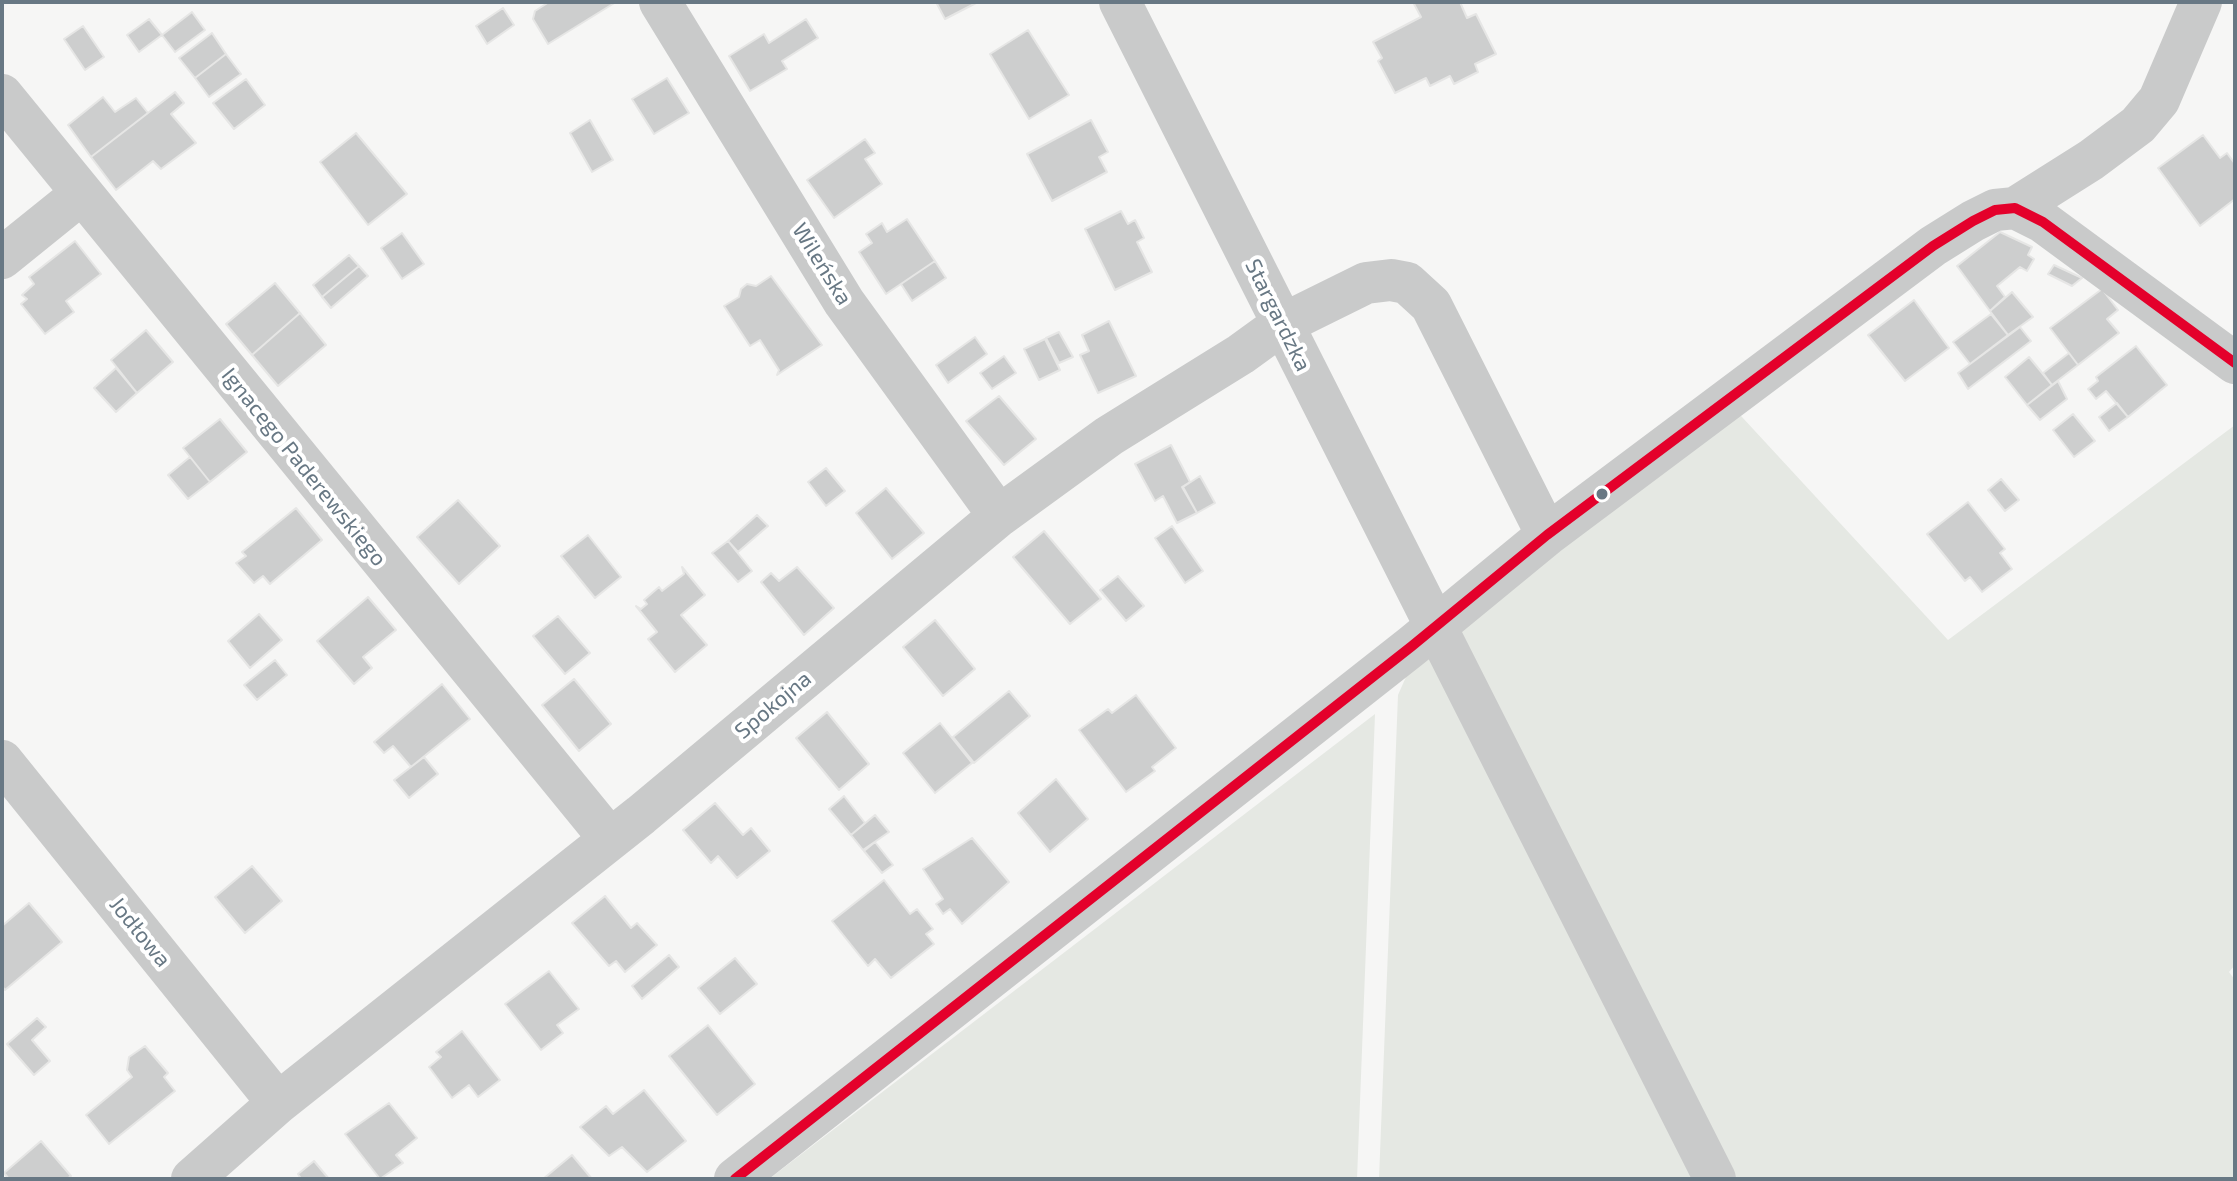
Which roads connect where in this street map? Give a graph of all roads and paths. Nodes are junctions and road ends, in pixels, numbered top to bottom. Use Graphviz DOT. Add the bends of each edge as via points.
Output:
graph roads {
  1 [pos="660,2"];
  2 [pos="1120,2"];
  3 [pos="2201,2"];
  4 [pos="2,95"];
  5 [pos="80,195"];
  6 [pos="2015,208"];
  7 [pos="2,258"];
  8 [pos="1281,325"];
  9 [pos="2235,363"];
  10 [pos="999,516"];
  11 [pos="1547,535"];
  12 [pos="1435,628"];
  13 [pos="2,761"];
  14 [pos="609,838"];
  15 [pos="278,1103"];
  16 [pos="192,1179"];
  17 [pos="735,1179"];
  18 [pos="1715,1179"];
  1 -- 10 [label="street, Wileńska" via="844,302"];
  2 -- 8 [label="street, Stargardzka"];
  3 -- 6 [label="street" via="2159,100 2138,125"];
  4 -- 5 [label="street, Ignacego Paderewskiego"];
  5 -- 7 [label="street"];
  5 -- 14 [label="street, Ignacego Paderewskiego"];
  6 -- 9 [label="street" via="2071,239"];
  6 -- 11 [label="street" via="1995,210 1933,246"];
  8 -- 10 [label="street, Spokojna" via="1109,436"];
  8 -- 11 [label="street, Spokojna" via="1366,283 1391,280 1420,292"];
  8 -- 12 [label="street, Stargardzka"];
  10 -- 14 [label="street, Spokojna"];
  11 -- 12 [label="street"];
  12 -- 17 [label="street"];
  12 -- 18 [label="street, Stargardzka"];
  13 -- 15 [label="street, Jodłowa"];
  14 -- 15 [label="street, Spokojna"];
  15 -- 16 [label="street, Spokojna"];
}
